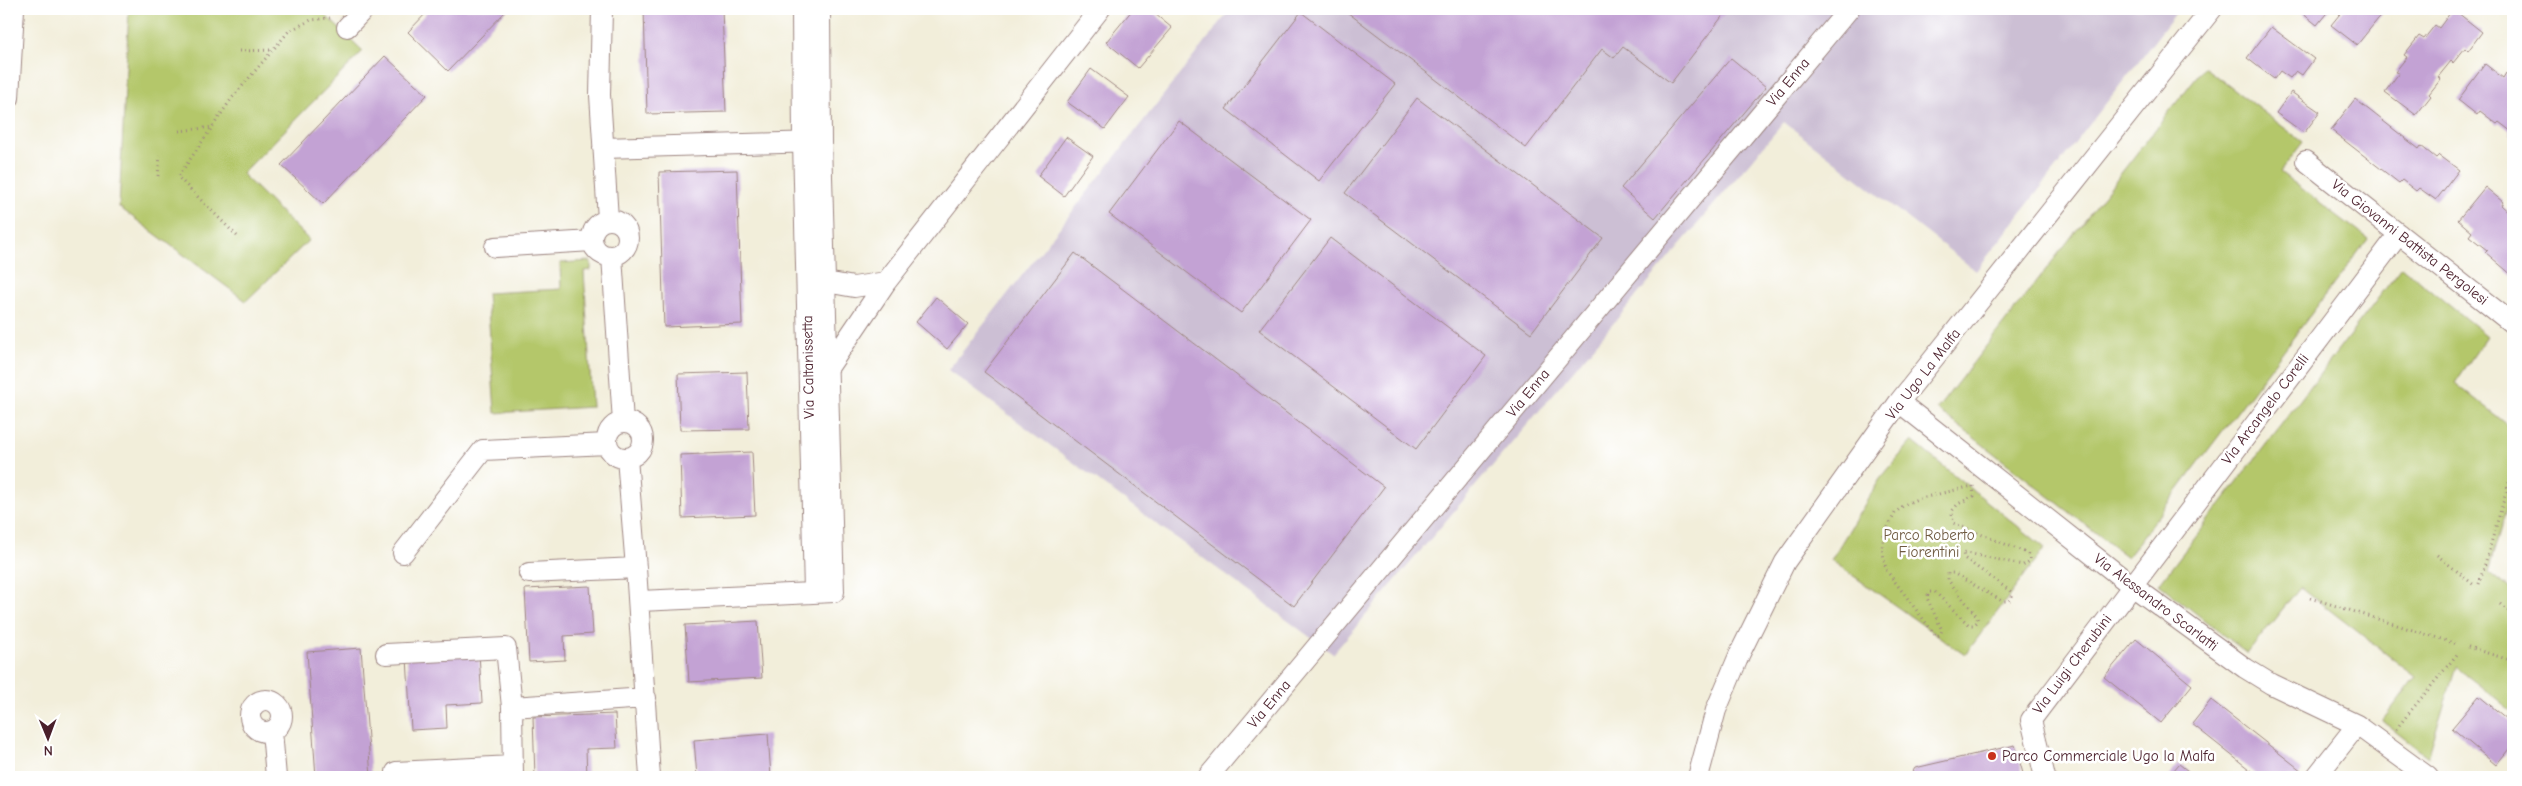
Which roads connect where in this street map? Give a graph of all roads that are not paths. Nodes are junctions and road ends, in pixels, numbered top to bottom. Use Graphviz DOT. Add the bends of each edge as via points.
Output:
graph roads {
  1 [pos="14,9"];
  2 [pos="364,9"];
  3 [pos="602,9"];
  4 [pos="802,9"];
  5 [pos="820,9"];
  6 [pos="1100,9"];
  7 [pos="1849,9"];
  8 [pos="2212,9"];
  9 [pos="338,22"];
  10 [pos="9,98"];
  11 [pos="812,142"];
  12 [pos="603,148"];
  13 [pos="2306,161"];
  14 [pos="608,219"];
  15 [pos="2399,234"];
  16 [pos="592,242"];
  17 [pos="495,247"];
  18 [pos="612,256"];
  19 [pos="826,282"];
  20 [pos="886,282"];
  21 [pos="2513,324"];
  22 [pos="828,368"];
  23 [pos="1899,402"];
  24 [pos="623,422"];
  25 [pos="607,444"];
  26 [pos="627,458"];
  27 [pos="403,553"];
  28 [pos="636,568"];
  29 [pos="529,573"];
  30 [pos="2131,585"];
  31 [pos="824,592"];
  32 [pos="640,601"];
  33 [pos="386,654"];
  34 [pos="646,698"];
  35 [pos="512,707"];
  36 [pos="2357,725"];
  37 [pos="272,731"];
  38 [pos="513,772"];
  39 [pos="276,777"];
  40 [pos="397,777"];
  41 [pos="650,777"];
  42 [pos="1208,777"];
  43 [pos="1698,777"];
  44 [pos="2045,777"];
  45 [pos="2316,777"];
  46 [pos="2428,777"];
  1 -- 10 [label="street"];
  2 -- 9 [label="street"];
  3 -- 12 [label="street" via="600,95"];
  4 -- 11 [label="street, Via Caltanissetta"];
  5 -- 11 [label="street, Via Caltanissetta"];
  6 -- 20 [label="street, Via Caltanissetta"];
  7 -- 42 [label="street, Via Enna"];
  8 -- 23 [label="street, Via Ugo La Malfa"];
  11 -- 12 [label="street"];
  11 -- 19 [label="street, Via Caltanissetta"];
  11 -- 31 [label="street, Via Caltanissetta"];
  12 -- 14 [label="street"];
  13 -- 15 [label="street, Via Giovanni Battista Pergolesi"];
  14 -- 16 [label="street" via="597,224"];
  14 -- 18 [label="street" via="624,226 628,236 626,247"];
  15 -- 21 [label="street, Via Giovanni Battista Pergolesi"];
  15 -- 30 [label="street, Via Arcangelo Corelli"];
  16 -- 17 [label="street"];
  16 -- 18 [label="street" via="597,251"];
  18 -- 24 [label="street"];
  19 -- 20 [label="street" via="854,287"];
  19 -- 22 [label="street, Via Caltanissetta"];
  20 -- 22 [label="street, Via Caltanissetta"];
  22 -- 31 [label="street, Via Caltanissetta"];
  23 -- 30 [label="street, Via Alessandro Scarlatti"];
  23 -- 43 [label="street, Via Ugo La Malfa" via="1785,562 1716,710"];
  24 -- 25 [label="street" via="612,427"];
  24 -- 26 [label="street" via="635,424 644,438 641,449"];
  25 -- 26 [label="street" via="612,453"];
  25 -- 27 [label="street" via="483,450"];
  26 -- 28 [label="street"];
  28 -- 29 [label="street"];
  28 -- 32 [label="street"];
  30 -- 36 [label="street, Via Alessandro Scarlatti" via="2257,676"];
  30 -- 44 [label="street, Via Luigi Cherubini" via="2031,720"];
  31 -- 32 [label="street"];
  32 -- 34 [label="street"];
  33 -- 35 [label="street" via="506,648"];
  34 -- 35 [label="street"];
  34 -- 41 [label="street"];
  35 -- 38 [label="street"];
  36 -- 45 [label="street"];
  36 -- 46 [label="street, Via Alessandro Scarlatti"];
  37 -- 39 [label="street"];
  38 -- 40 [label="street" via="396,772"];
}
